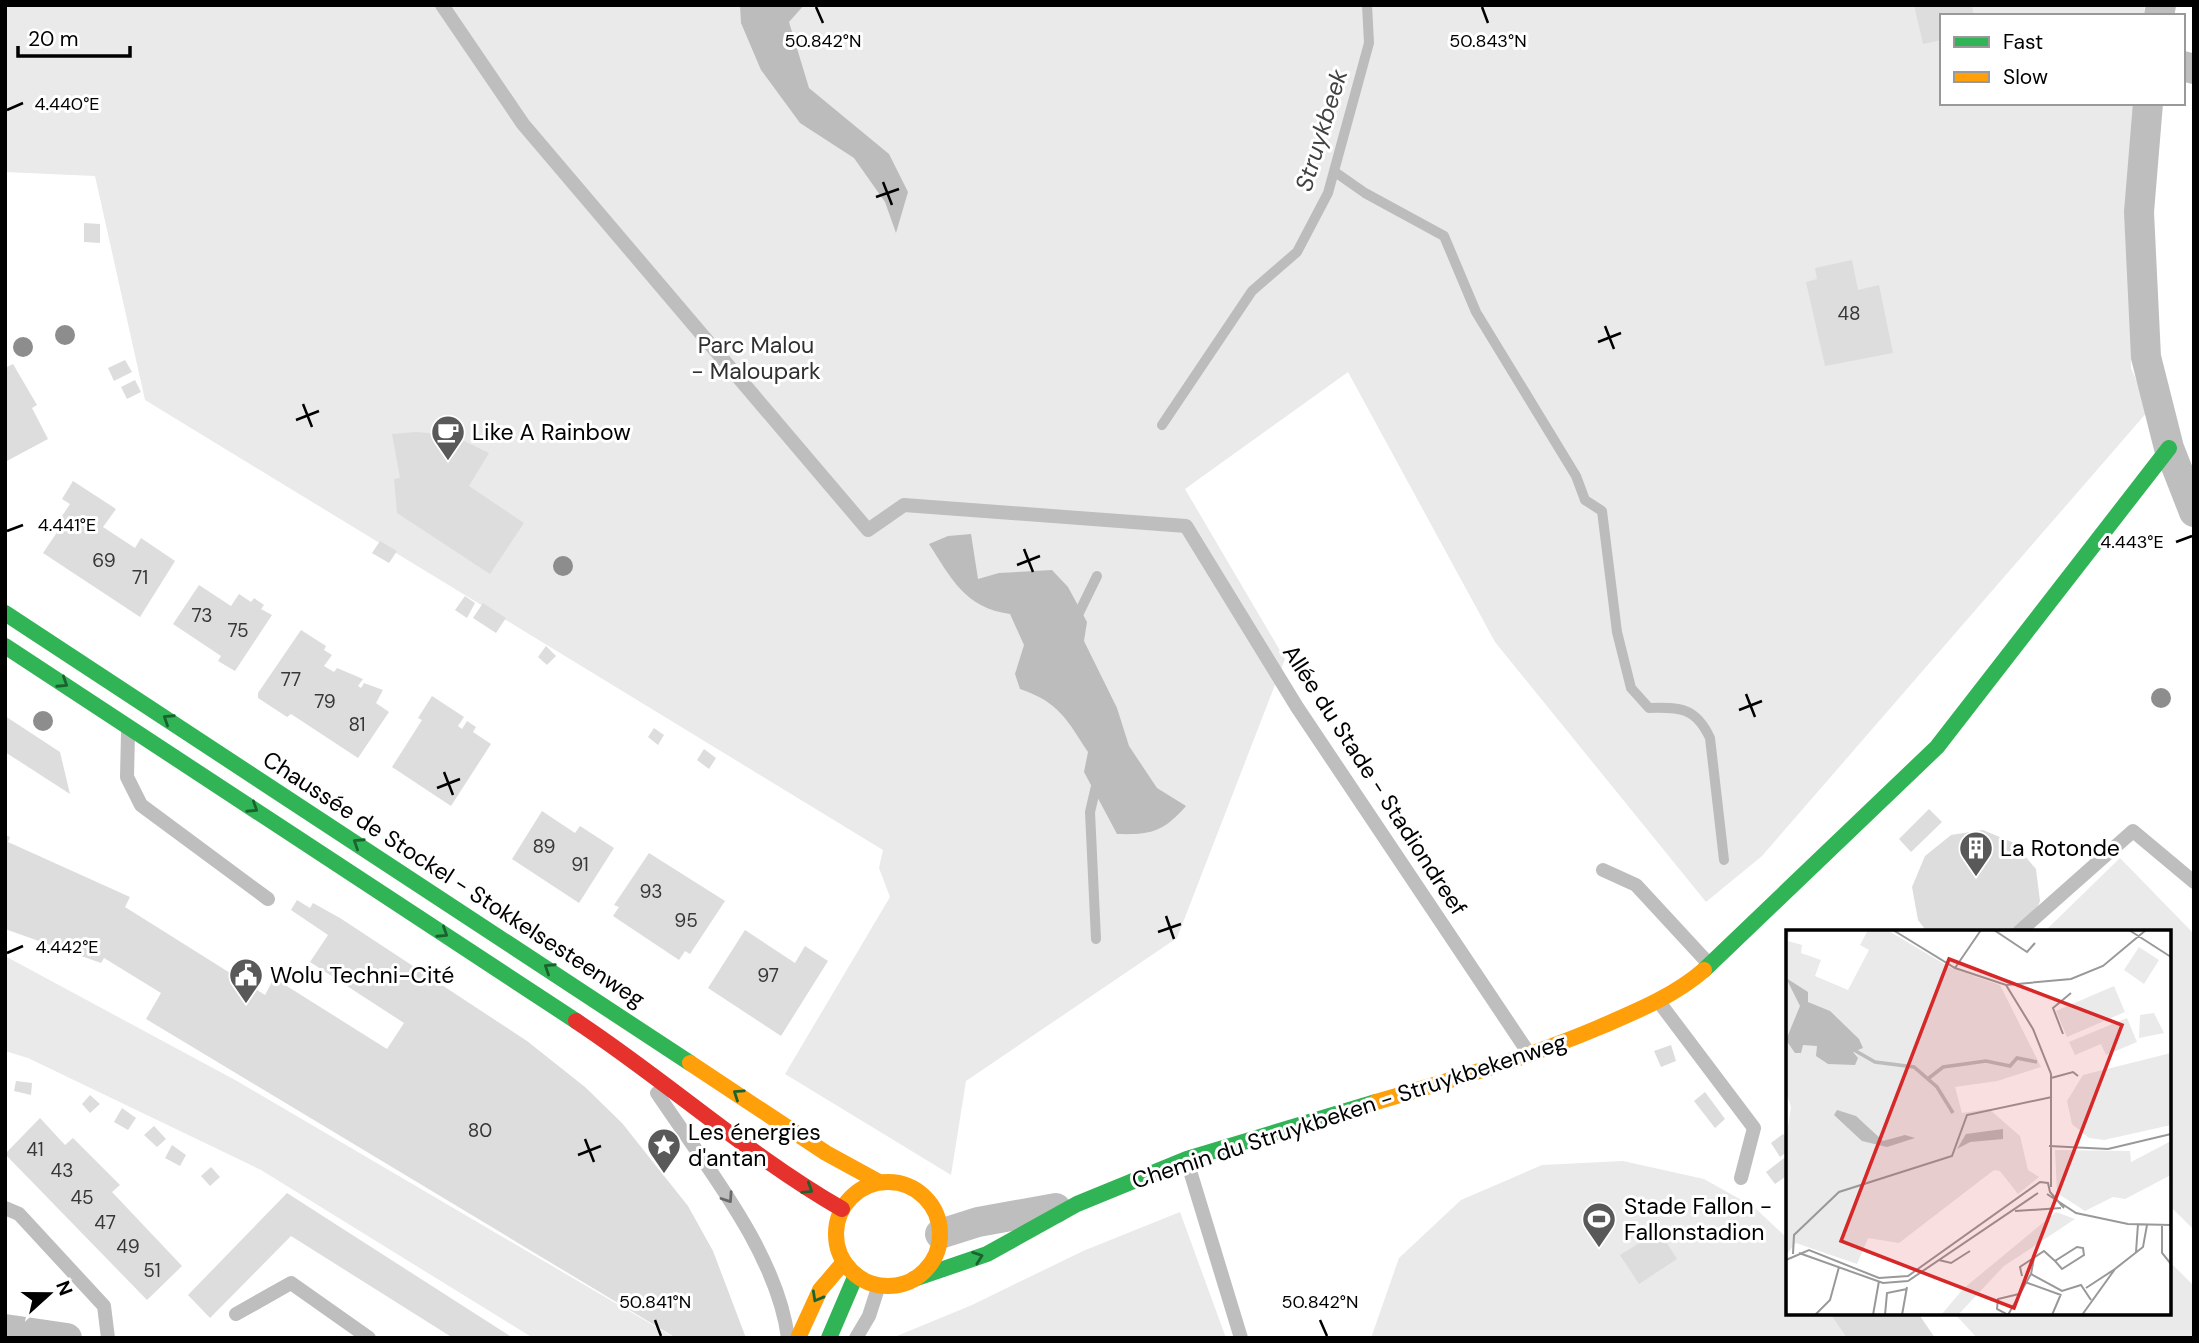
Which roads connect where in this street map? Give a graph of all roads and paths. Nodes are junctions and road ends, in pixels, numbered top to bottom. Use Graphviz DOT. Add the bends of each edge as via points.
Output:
graph roads {
  1 [pos="442,5"];
  2 [pos="2148,105"];
  3 [pos="2169,448"];
  4 [pos="2194,512"];
  5 [pos="5,613"];
  6 [pos="5,646"];
  7 [pos="134,697"];
  8 [pos="129,726"];
  9 [pos="1603,870"];
  10 [pos="2194,882"];
  11 [pos="268,899"];
  12 [pos="2021,930"];
  13 [pos="1710,965"];
  14 [pos="1658,1000"];
  15 [pos="1531,1056"];
  16 [pos="635,1060"];
  17 [pos="1187,1159"];
  18 [pos="1741,1178"];
  19 [pos="879,1182"];
  20 [pos="1077,1204"];
  21 [pos="5,1208"];
  22 [pos="842,1209"];
  23 [pos="940,1234"];
  24 [pos="844,1262"];
  25 [pos="856,1275"];
  26 [pos="914,1279"];
  27 [pos="879,1285"];
  28 [pos="236,1314"];
  29 [pos="5,1329"];
  30 [pos="67,1338"];
  31 [pos="108,1338"];
  32 [pos="369,1338"];
  33 [pos="788,1338"];
  34 [pos="798,1338"];
  35 [pos="829,1338"];
  36 [pos="856,1338"];
  37 [pos="1241,1338"];
  1 -- 15 [label="lane, Allée du Stade - Stadiondreef" via="523,124 868,530 904,505 1186,526 1297,707"];
  2 -- 3 [label="street" via="2139,212 2146,357"];
  3 -- 4 [label="street"];
  3 -- 13 [label="street, Chemin du Struykbeken - Struykbekenweg" via="1937,747"];
  5 -- 7 [label="street, Chaussée de Stockel - Stokkelsesteenweg"];
  6 -- 8 [label="street, one-way"];
  7 -- 8 [label="lane"];
  19 -- 7 [label="street, Chaussée de Stockel - Stokkelsesteenweg, one-way" via="826,1153"];
  8 -- 11 [label="lane" via="127,777 141,805"];
  8 -- 16 [label="street, one-way"];
  9 -- 13 [label="lane" via="1636,885"];
  10 -- 12 [label="lane" via="2133,831"];
  13 -- 14 [label="street, Chemin du Struykbeken - Struykbekenweg" via="1684,987"];
  14 -- 15 [label="street, Chemin du Struykbeken - Struykbekenweg"];
  14 -- 18 [label="lane" via="1754,1128"];
  15 -- 17 [label="street, Chemin du Struykbeken - Struykbekenweg"];
  16 -- 22 [label="street, one-way" via="804,1187"];
  16 -- 33 [label="lane, one-way" via="756,1243 786,1321"];
  17 -- 20 [label="street, Chemin du Struykbeken - Struykbekenweg"];
  17 -- 37 [label="lane"];
  19 -- 22 [label="street" via="857,1191"];
  19 -- 23 [label="street, Chaussée de Stockel - Stokkelsesteenweg" via="901,1183 921,1194 935,1212"];
  20 -- 23 [label="street, Chemin du Struykbeken - Struykbekenweg" via="978,1222"];
  26 -- 20 [label="street, Chemin du Struykbeken - Struykbekenweg, one-way" via="987,1254"];
  21 -- 31 [label="lane" via="19,1214 104,1306"];
  22 -- 24 [label="street" via="836,1226"];
  23 -- 26 [label="street" via="928,1268"];
  24 -- 25 [label="street"];
  24 -- 34 [label="street, one-way" via="820,1290"];
  25 -- 27 [label="street"];
  25 -- 35 [label="street"];
  26 -- 27 [label="street"];
  27 -- 36 [label="lane"];
  28 -- 32 [label="lane" via="292,1283"];
  29 -- 30 [label="street"];
}
